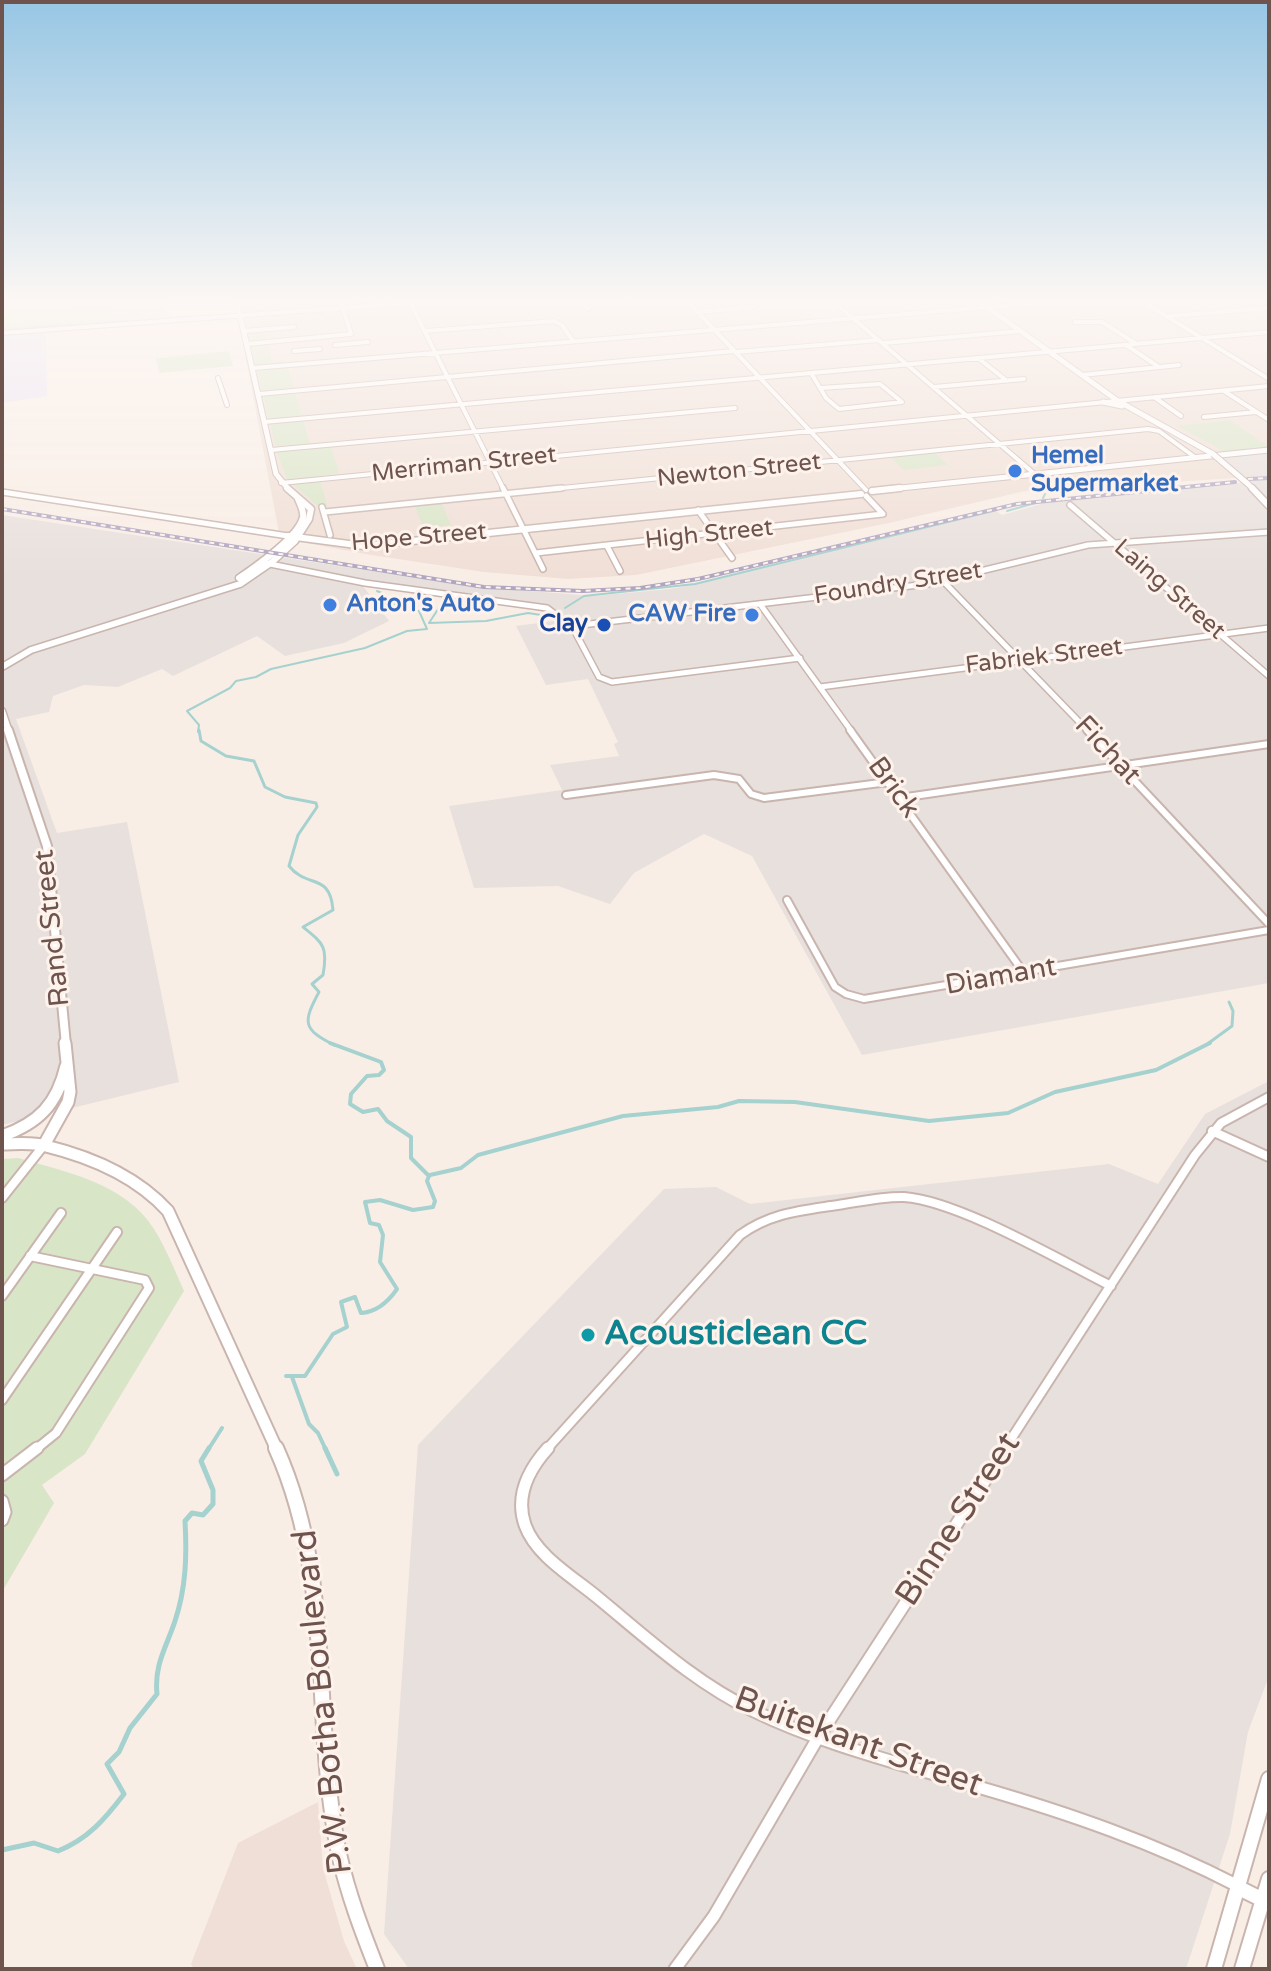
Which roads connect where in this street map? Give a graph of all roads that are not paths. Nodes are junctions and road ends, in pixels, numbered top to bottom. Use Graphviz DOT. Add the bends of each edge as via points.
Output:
graph roads {
  1 [pos="223,394"];
  2 [pos="259,394"];
  3 [pos="455,394"];
  4 [pos="571,394"];
  5 [pos="775,394"];
  6 [pos="824,394"];
  7 [pos="892,394"];
  8 [pos="942,394"];
  9 [pos="1108,394"];
  10 [pos="1189,394"];
  11 [pos="1229,394"];
  12 [pos="1154,397"];
  13 [pos="1118,401"];
  14 [pos="1103,402"];
  15 [pos="460,404"];
  16 [pos="227,405"];
  17 [pos="735,408"];
  18 [pos="1137,411"];
  19 [pos="1256,412"];
  20 [pos="966,415"];
  21 [pos="1181,416"];
  22 [pos="1204,417"];
  23 [pos="1269,420"];
  24 [pos="264,422"];
  25 [pos="473,431"];
  26 [pos="809,431"];
  27 [pos="999,444"];
  28 [pos="271,450"];
  29 [pos="1269,450"];
  30 [pos="1196,458"];
  31 [pos="836,461"];
  32 [pos="489,462"];
  33 [pos="1035,475"];
  34 [pos="281,483"];
  35 [pos="1051,488"];
  36 [pos="2,492"];
  37 [pos="505,494"];
  38 [pos="867,494"];
  39 [pos="298,499"];
  40 [pos="1070,505"];
  41 [pos="1269,506"];
  42 [pos="698,510"];
  43 [pos="522,529"];
  44 [pos="1269,532"];
  45 [pos="716,534"];
  46 [pos="330,535"];
  47 [pos="288,536"];
  48 [pos="297,538"];
  49 [pos="1113,543"];
  50 [pos="607,546"];
  51 [pos="536,553"];
  52 [pos="732,558"];
  53 [pos="260,563"];
  54 [pos="270,564"];
  55 [pos="543,569"];
  56 [pos="620,571"];
  57 [pos="943,581"];
  58 [pos="199,597"];
  59 [pos="760,604"];
  60 [pos="573,626"];
  61 [pos="1269,628"];
  62 [pos="1220,634"];
  63 [pos="800,658"];
  64 [pos="1022,660"];
  65 [pos="2,667"];
  66 [pos="1269,676"];
  67 [pos="820,687"];
  68 [pos="2,711"];
  69 [pos="1269,744"];
  70 [pos="1121,766"];
  71 [pos="888,782"];
  72 [pos="566,795"];
  73 [pos="900,798"];
  74 [pos="787,900"];
  75 [pos="1269,927"];
  76 [pos="1024,973"];
  77 [pos="67,1063"];
  78 [pos="1269,1097"];
  79 [pos="1212,1131"];
  80 [pos="2,1136"];
  81 [pos="2,1144"];
  82 [pos="44,1145"];
  83 [pos="1269,1157"];
  84 [pos="2,1198"];
  85 [pos="61,1213"];
  86 [pos="117,1232"];
  87 [pos="30,1256"];
  88 [pos="92,1269"];
  89 [pos="1111,1286"];
  90 [pos="2,1296"];
  91 [pos="2,1400"];
  92 [pos="2,1475"];
  93 [pos="2,1501"];
  94 [pos="2,1520"];
  95 [pos="819,1736"];
  96 [pos="1269,1779"];
  97 [pos="1269,1879"];
  98 [pos="1239,1888"];
  99 [pos="1266,1902"];
  100 [pos="377,1969"];
  101 [pos="675,1969"];
  102 [pos="1214,1969"];
  103 [pos="1242,1969"];
  1 -- 16 [label="street"];
  2 -- 24 [label="street"];
  3 -- 15 [label="street"];
  4 -- 15 [label="street"];
  5 -- 26 [label="street"];
  6 -- 7 [label="street" via="839,409 902,402"];
  8 -- 20 [label="street"];
  9 -- 13 [label="street"];
  10 -- 12 [label="street, Merriman Street"];
  11 -- 19 [label="street"];
  12 -- 13 [label="street, Merriman Street"];
  12 -- 21 [label="street"];
  13 -- 14 [label="street, Merriman Street"];
  13 -- 18 [label="street"];
  14 -- 18 [label="street"];
  14 -- 20 [label="street, Merriman Street"];
  15 -- 24 [label="street"];
  15 -- 25 [label="street"];
  17 -- 25 [label="street"];
  18 -- 41 [label="street, bridge" via="1213,454"];
  19 -- 22 [label="street"];
  19 -- 23 [label="street"];
  20 -- 26 [label="street, Merriman Street"];
  20 -- 27 [label="street"];
  24 -- 28 [label="street"];
  25 -- 28 [label="street"];
  25 -- 32 [label="street"];
  26 -- 31 [label="street"];
  26 -- 32 [label="street, Merriman Street"];
  27 -- 30 [label="street, Newton Street" via="1153,429"];
  27 -- 31 [label="street, Newton Street"];
  27 -- 33 [label="street"];
  28 -- 34 [label="street"];
  29 -- 30 [label="street, Hope Street"];
  30 -- 33 [label="street, Hope Street"];
  31 -- 37 [label="street, Newton Street"];
  31 -- 38 [label="street"];
  32 -- 34 [label="street, Merriman Street"];
  32 -- 37 [label="street"];
  33 -- 35 [label="street"];
  33 -- 38 [label="street, Hope Street"];
  34 -- 39 [label="street"];
  36 -- 47 [label="street, Hope Street"];
  37 -- 43 [label="street"];
  37 -- 46 [label="street, Newton Street" via="323,510"];
  38 -- 42 [label="street, Hope Street"];
  38 -- 45 [label="street, High Street" via="883,514"];
  39 -- 47 [label="street" via="303,516"];
  39 -- 48 [label="street" via="312,515"];
  40 -- 49 [label="street, Laing Street"];
  42 -- 43 [label="street, Hope Street"];
  42 -- 45 [label="street"];
  43 -- 48 [label="street, Hope Street" via="364,546"];
  43 -- 51 [label="street"];
  44 -- 49 [label="street, Foundry Street"];
  45 -- 50 [label="street, High Street"];
  45 -- 52 [label="street"];
  47 -- 48 [label="street, Hope Street"];
  47 -- 53 [label="street"];
  48 -- 54 [label="street"];
  49 -- 57 [label="street, Foundry Street"];
  49 -- 62 [label="street, Laing Street"];
  50 -- 51 [label="street, High Street"];
  50 -- 56 [label="street"];
  51 -- 55 [label="street"];
  53 -- 54 [label="street"];
  53 -- 58 [label="street"];
  54 -- 58 [label="street" via="240,584"];
  54 -- 60 [label="street" via="365,583 538,606"];
  57 -- 59 [label="street, Foundry Street"];
  57 -- 64 [label="street, Fichat"];
  58 -- 65 [label="street" via="31,650"];
  59 -- 60 [label="street, Foundry Street"];
  59 -- 63 [label="street, Brick"];
  60 -- 63 [label="street" via="599,677 618,682"];
  61 -- 62 [label="street, Fabriek Street"];
  62 -- 64 [label="street, Fabriek Street"];
  62 -- 66 [label="street, Laing Street"];
  63 -- 67 [label="street, Brick"];
  64 -- 67 [label="street, Fabriek Street"];
  64 -- 70 [label="street, Fichat"];
  67 -- 71 [label="street, Brick"];
  68 -- 77 [label="street, Rand Street" via="47,846"];
  69 -- 70 [label="street"];
  70 -- 73 [label="street"];
  70 -- 75 [label="street, Fichat"];
  71 -- 72 [label="street" via="764,798 723,774"];
  71 -- 73 [label="street, Brick"];
  73 -- 76 [label="street, Brick"];
  74 -- 76 [label="street, Diamant" via="835,987 847,996 870,999"];
  75 -- 76 [label="street, Diamant"];
  77 -- 80 [label="street" via="62,1089 50,1108"];
  77 -- 82 [label="street, Rand Street" via="68,1102"];
  78 -- 79 [label="street, Binne Street"];
  79 -- 83 [label="street"];
  79 -- 89 [label="street, Binne Street"];
  81 -- 82 [label="street, P.W. Botha Boulevard"];
  82 -- 84 [label="street"];
  82 -- 100 [label="street, P.W. Botha Boulevard" via="121,1173 168,1211 295,1489 313,1559 337,1852 355,1924"];
  85 -- 87 [label="street"];
  86 -- 88 [label="street"];
  87 -- 88 [label="street"];
  87 -- 90 [label="street"];
  88 -- 91 [label="street"];
  88 -- 92 [label="street" via="145,1280 148,1293 56,1433"];
  89 -- 95 [label="street, Binne Street"];
  89 -- 95 [label="street, Buitekant Street" via="938,1203 902,1197 773,1215 740,1235 532,1465 519,1503 521,1518 544,1552 704,1682 735,1701"];
  93 -- 94 [label="street"];
  95 -- 98 [label="street, Buitekant Street" via="1119,1831 1190,1860"];
  95 -- 101 [label="street, Binne Street" via="714,1916"];
  96 -- 98 [label="street"];
  97 -- 99 [label="street"];
  98 -- 99 [label="street"];
  98 -- 102 [label="street"];
  99 -- 103 [label="street"];
}
